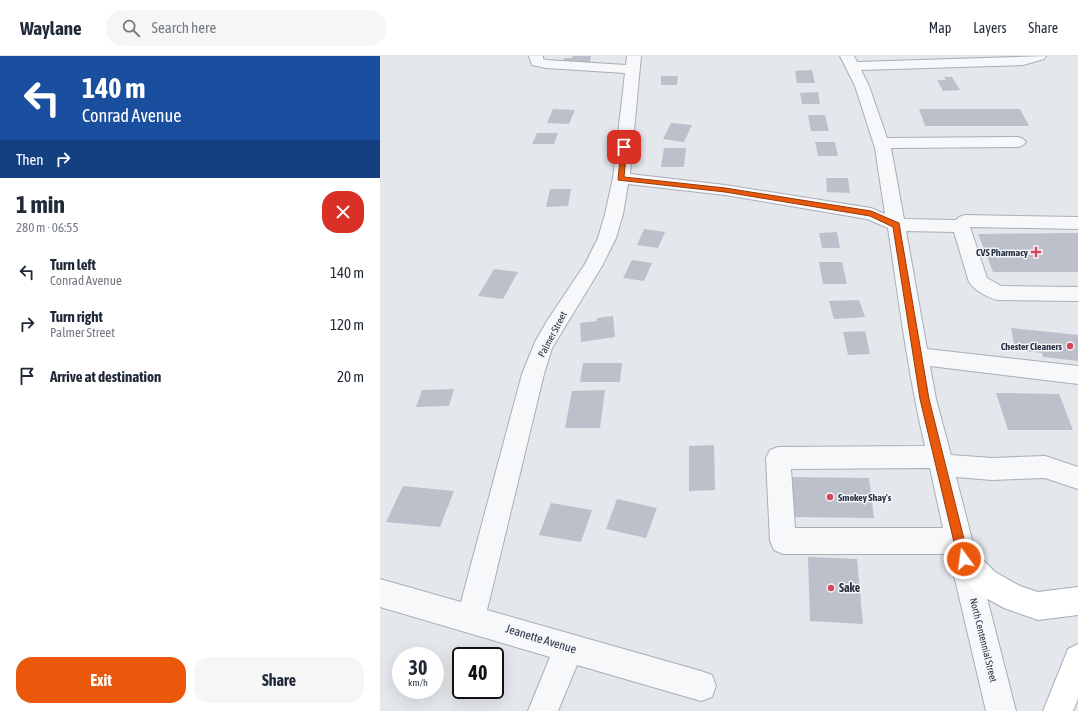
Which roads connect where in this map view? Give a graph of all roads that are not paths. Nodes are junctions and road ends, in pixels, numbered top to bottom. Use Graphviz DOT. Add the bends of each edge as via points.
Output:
graph roads {
  1 [pos="536,56"];
  2 [pos="1039,56"];
  3 [pos="551,60"];
  4 [pos="850,61"];
  5 [pos="634,62"];
  6 [pos="1018,142"];
  7 [pos="881,143"];
  8 [pos="621,178"];
  9 [pos="1078,222"];
  10 [pos="896,225"];
  11 [pos="962,228"];
  12 [pos="1078,294"];
  13 [pos="917,356"];
  14 [pos="1078,374"];
  15 [pos="940,461"];
  16 [pos="1078,478"];
  17 [pos="962,550"];
  18 [pos="380,593"];
  19 [pos="1078,601"];
  20 [pos="471,618"];
  21 [pos="569,648"];
  22 [pos="1078,659"];
  23 [pos="701,686"];
  24 [pos="543,711"];
  25 [pos="1002,711"];
  26 [pos="1058,711"];
  1 -- 3 [label="street" via="537,62"];
  2 -- 4 [label="street" via="1024,61 1001,62"];
  3 -- 5 [label="street"];
  4 -- 7 [label="street, North Centennial Street" via="862,86"];
  5 -- 8 [label="street, Palmer Street"];
  6 -- 7 [label="street"];
  7 -- 10 [label="street, North Centennial Street"];
  8 -- 10 [label="street" via="725,190 871,214"];
  8 -- 20 [label="street, Palmer Street" via="607,238 593,266 542,348 533,374"];
  9 -- 11 [label="street" via="965,221"];
  10 -- 11 [label="street"];
  10 -- 13 [label="street, North Centennial Street"];
  11 -- 12 [label="street" via="980,282 997,293"];
  13 -- 14 [label="street"];
  13 -- 15 [label="street, North Centennial Street" via="924,399"];
  15 -- 16 [label="street" via="992,469 1046,467"];
  15 -- 17 [label="street, North Centennial Street"];
  15 -- 17 [label="street" via="778,458 783,541"];
  17 -- 19 [label="main road" via="985,582 1014,598 1038,606"];
  17 -- 25 [label="street, North Centennial Street"];
  18 -- 20 [label="street, Jeanette Avenue"];
  20 -- 21 [label="street, Jeanette Avenue"];
  21 -- 23 [label="street, Jeanette Avenue"];
  21 -- 24 [label="street"];
  22 -- 26 [label="main road"];
}
